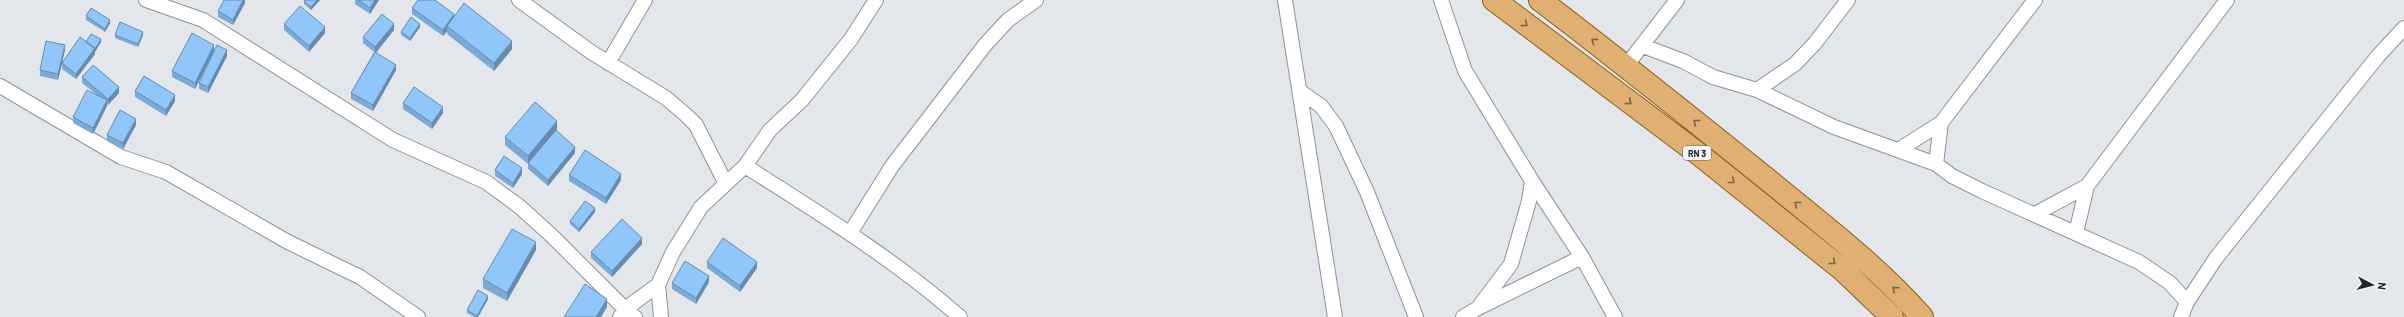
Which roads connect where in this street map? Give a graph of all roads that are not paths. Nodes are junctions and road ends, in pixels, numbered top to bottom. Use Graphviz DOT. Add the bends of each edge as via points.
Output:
graph roads {
  1 [pos="146,0"];
  2 [pos="645,0"];
  3 [pos="876,0"];
  4 [pos="1285,0"];
  5 [pos="1441,0"];
  6 [pos="1494,0"];
  7 [pos="1540,0"];
  8 [pos="1677,0"];
  9 [pos="1848,0"];
  10 [pos="2035,0"];
  11 [pos="2227,0"];
  12 [pos="521,1"];
  13 [pos="1033,1"];
  14 [pos="2404,28"];
  15 [pos="1643,46"];
  16 [pos="608,63"];
  17 [pos="1626,66"];
  18 [pos="0,86"];
  19 [pos="1757,90"];
  20 [pos="1301,92"];
  21 [pos="1941,123"];
  22 [pos="1900,149"];
  23 [pos="1936,164"];
  24 [pos="745,166"];
  25 [pos="1532,181"];
  26 [pos="725,182"];
  27 [pos="2087,186"];
  28 [pos="2035,214"];
  29 [pos="850,233"];
  30 [pos="2076,233"];
  31 [pos="1582,258"];
  32 [pos="658,285"];
  33 [pos="2187,302"];
  34 [pos="1478,308"];
  35 [pos="627,314"];
  36 [pos="418,317"];
  37 [pos="662,317"];
  38 [pos="960,317"];
  39 [pos="1335,317"];
  40 [pos="1418,317"];
  41 [pos="1463,317"];
  42 [pos="1615,317"];
  43 [pos="1892,317"];
  44 [pos="1922,317"];
  45 [pos="2181,317"];
  1 -- 35 [label="street" via="203,20 393,140 486,182 552,236"];
  2 -- 16 [label="street"];
  3 -- 24 [label="street" via="851,39 802,100 770,130"];
  4 -- 20 [label="street"];
  5 -- 25 [label="street" via="1465,71"];
  6 -- 43 [label="main road, RN 3, one-way" via="1700,155 1844,271"];
  17 -- 7 [label="main road, RN 3, one-way"];
  8 -- 15 [label="street"];
  9 -- 19 [label="street" via="1815,43 1795,64"];
  10 -- 21 [label="street"];
  11 -- 27 [label="street"];
  12 -- 16 [label="street"];
  13 -- 29 [label="street" via="1008,20 985,45 892,166"];
  14 -- 33 [label="street" via="2378,56 2216,258"];
  15 -- 17 [label="street"];
  15 -- 19 [label="street" via="1683,61 1713,77"];
  16 -- 26 [label="street" via="666,98 696,125"];
  44 -- 17 [label="main road, RN 3, one-way" via="1906,299 1840,239"];
  18 -- 36 [label="street" via="121,157 166,172 288,242 360,278"];
  19 -- 22 [label="street" via="1834,127"];
  20 -- 39 [label="street"];
  20 -- 40 [label="street" via="1321,106 1336,126 1368,192"];
  21 -- 22 [label="street"];
  21 -- 23 [label="street"];
  22 -- 23 [label="street"];
  23 -- 28 [label="street" via="1952,176"];
  24 -- 26 [label="street"];
  24 -- 29 [label="street"];
  25 -- 31 [label="street"];
  25 -- 34 [label="street" via="1511,264"];
  26 -- 32 [label="street" via="701,207 673,252"];
  27 -- 28 [label="street"];
  27 -- 30 [label="street"];
  28 -- 30 [label="street"];
  29 -- 38 [label="street" via="926,287"];
  30 -- 33 [label="street" via="2139,262 2170,283"];
  31 -- 34 [label="street"];
  31 -- 42 [label="street"];
  32 -- 35 [label="street"];
  32 -- 37 [label="street"];
  33 -- 45 [label="street"];
  34 -- 41 [label="street"];
}
